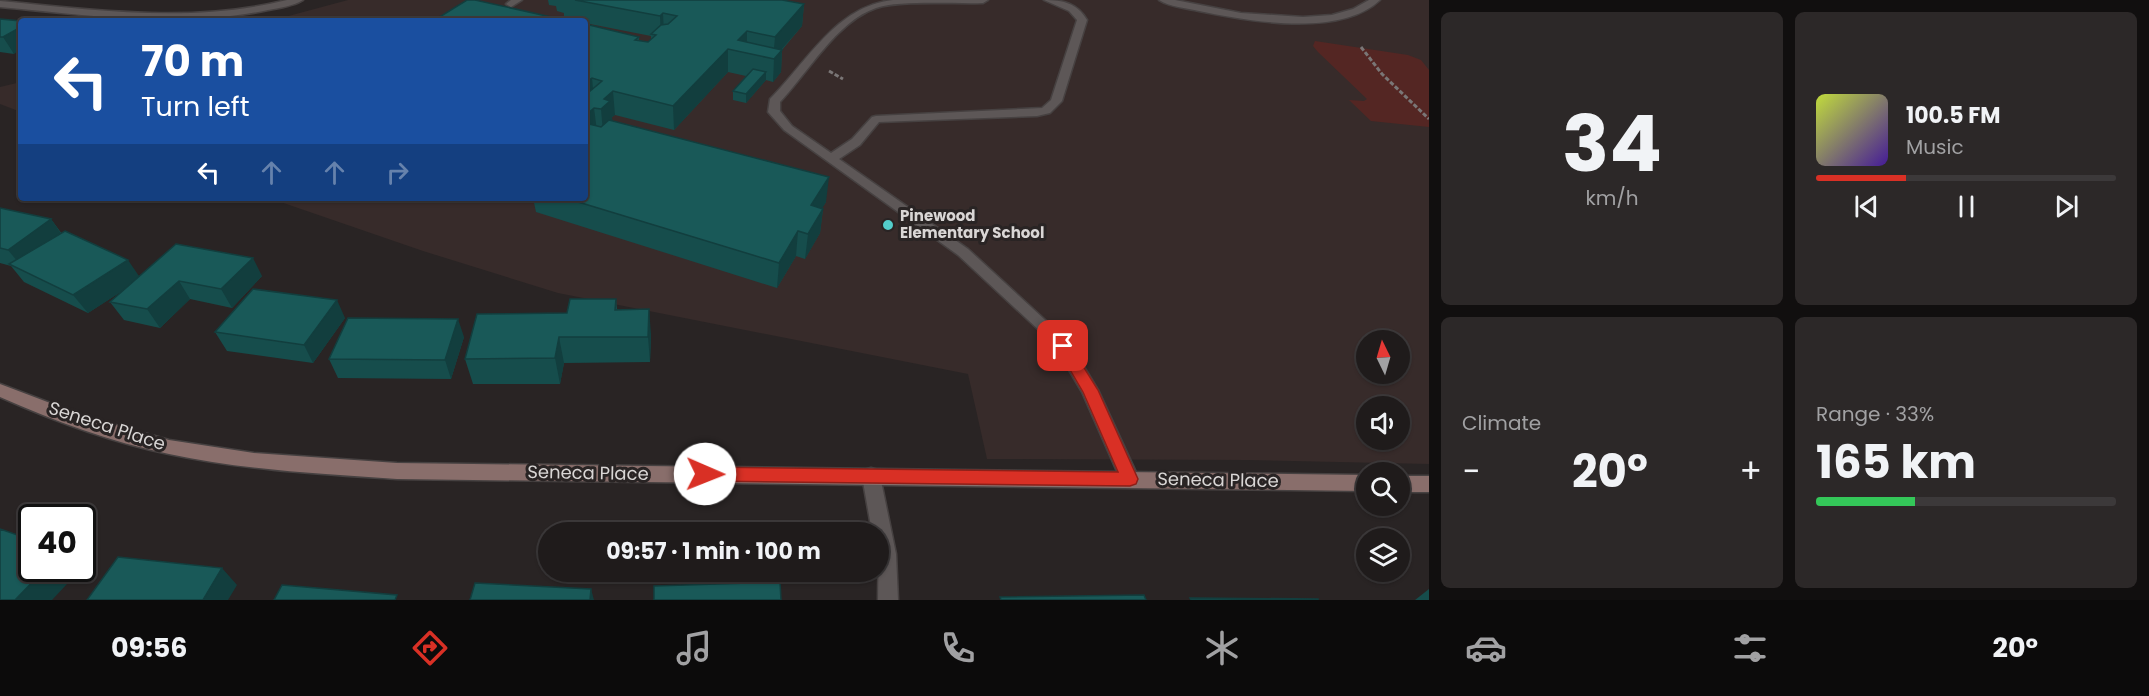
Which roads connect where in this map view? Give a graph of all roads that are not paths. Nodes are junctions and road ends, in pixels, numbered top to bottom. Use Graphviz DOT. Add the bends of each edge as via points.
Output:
graph roads {
  1 [pos="298,0"];
  2 [pos="983,0"];
  3 [pos="1049,0"];
  4 [pos="1164,0"];
  5 [pos="1375,0"];
  6 [pos="0,4"];
  7 [pos="832,158"];
  8 [pos="0,390"];
  9 [pos="871,476"];
  10 [pos="1130,479"];
  11 [pos="1356,483"];
  12 [pos="1410,484"];
  13 [pos="1429,484"];
  14 [pos="888,600"];
  1 -- 6 [label="street" via="226,14 184,17"];
  2 -- 7 [label="street" via="877,4 832,35 778,96 774,106 782,122"];
  3 -- 7 [label="street" via="1069,6 1082,20 1056,102 1051,107 1037,113 876,119 856,142"];
  4 -- 5 [label="street" via="1223,14 1292,20 1350,13"];
  7 -- 10 [label="street" via="963,252 1063,346 1090,390"];
  8 -- 9 [label="street, Seneca Place" via="114,432 170,447 279,463 397,471"];
  9 -- 10 [label="street, Seneca Place"];
  9 -- 14 [label="street" via="886,554"];
  10 -- 11 [label="street, Seneca Place"];
  12 -- 13 [label="street"];
}
